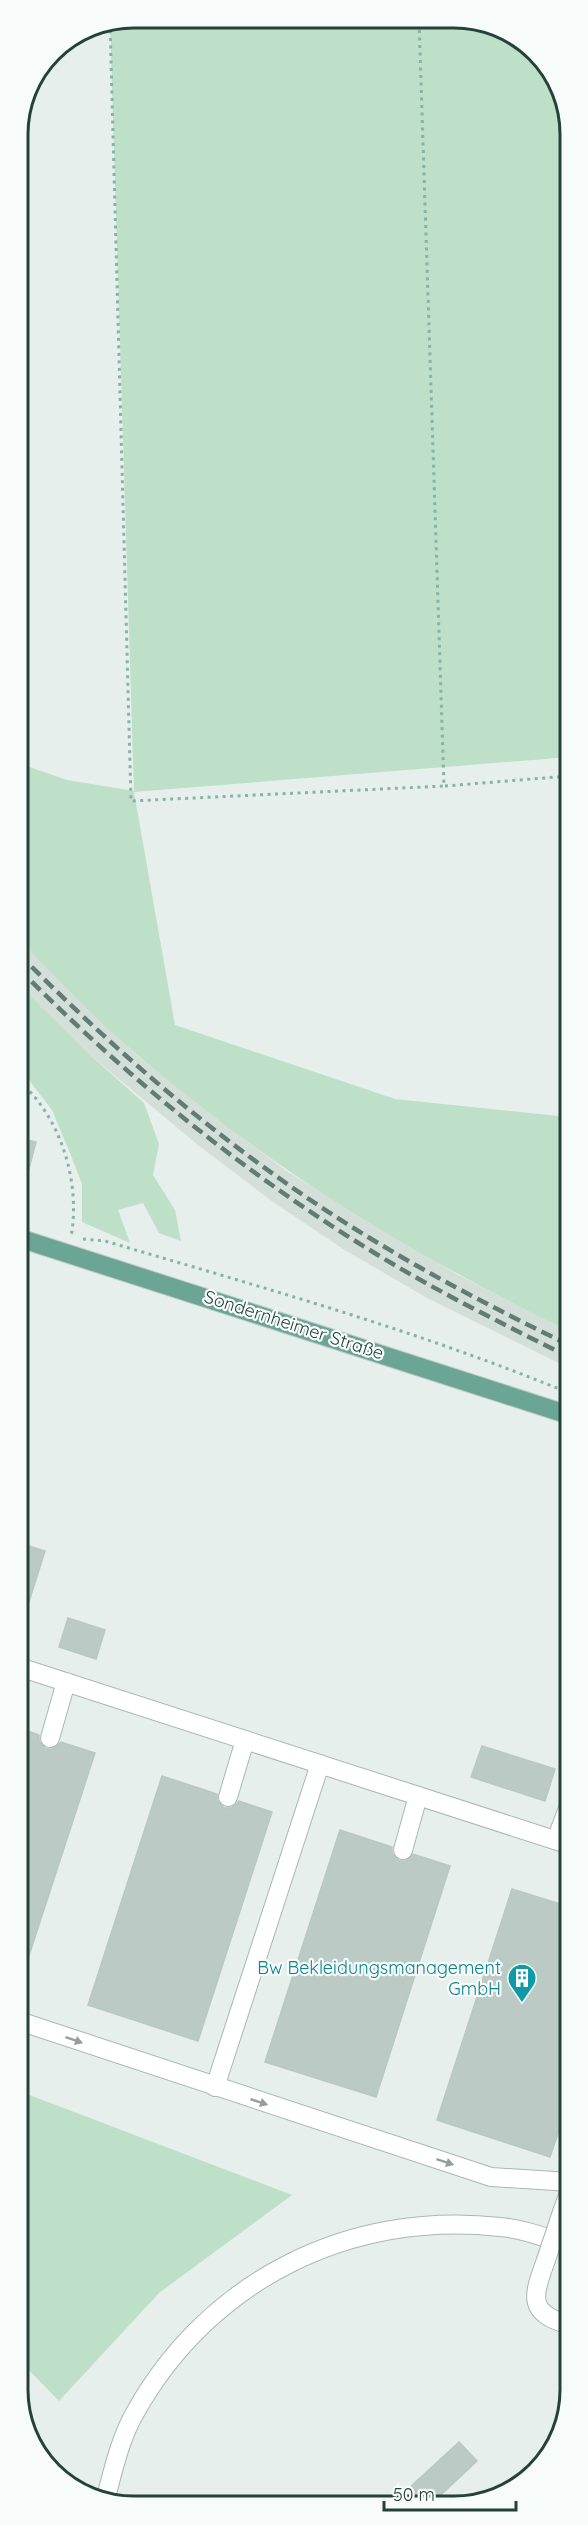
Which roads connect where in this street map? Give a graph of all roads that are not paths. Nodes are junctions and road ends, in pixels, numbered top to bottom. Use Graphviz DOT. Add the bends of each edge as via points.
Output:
graph roads {
  1 [pos="29,1241"];
  2 [pos="559,1412"];
  3 [pos="28,1670"];
  4 [pos="66,1682"];
  5 [pos="50,1738"];
  6 [pos="245,1740"];
  7 [pos="320,1764"];
  8 [pos="418,1796"];
  9 [pos="228,1797"];
  10 [pos="559,1841"];
  11 [pos="403,1850"];
  12 [pos="28,2024"];
  13 [pos="215,2087"];
  14 [pos="559,2181"];
  15 [pos="559,2221"];
  16 [pos="559,2242"];
  17 [pos="559,2321"];
  18 [pos="107,2492"];
  1 -- 2 [label="main road, Sondernheimer Straße"];
  3 -- 4 [label="street"];
  4 -- 5 [label="street"];
  4 -- 6 [label="street"];
  6 -- 7 [label="street"];
  6 -- 9 [label="street"];
  7 -- 8 [label="street"];
  7 -- 13 [label="street"];
  8 -- 10 [label="street"];
  8 -- 11 [label="street"];
  12 -- 13 [label="street, one-way"];
  13 -- 14 [label="street, one-way" via="491,2177"];
  15 -- 17 [label="street, bridge" via="537,2286 537,2307 544,2316"];
  16 -- 18 [label="street" via="499,2227 418,2227 323,2247 262,2276 219,2309 165,2367 135,2412"];
}
